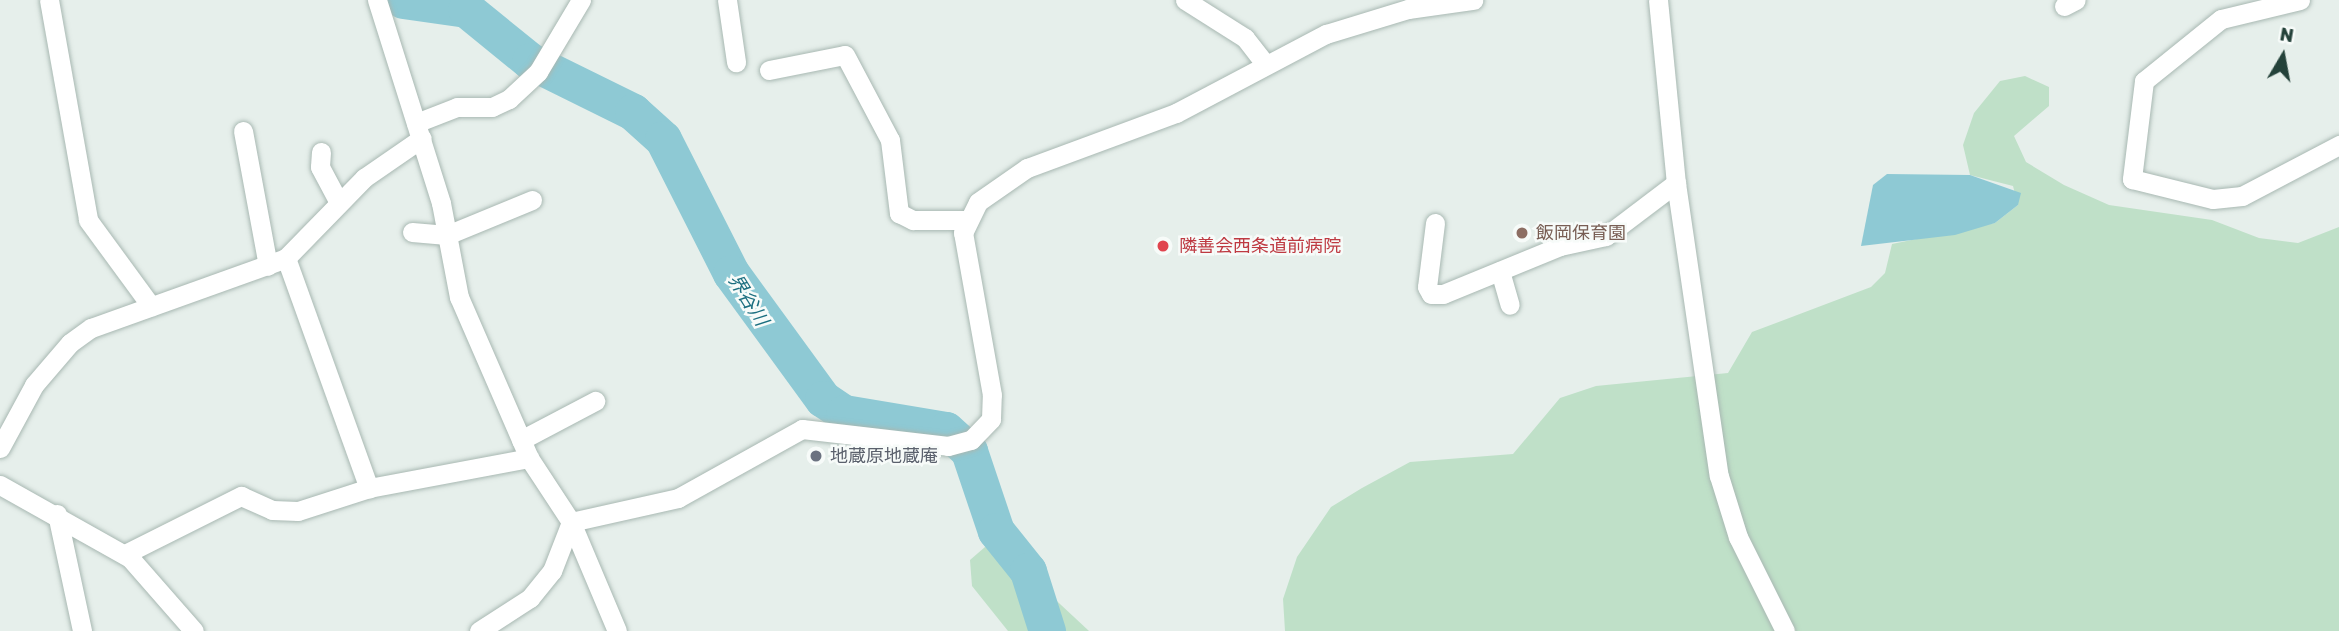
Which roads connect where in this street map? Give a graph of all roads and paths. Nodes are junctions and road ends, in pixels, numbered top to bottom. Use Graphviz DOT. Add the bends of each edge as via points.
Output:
graph roads {
  1 [pos="49,0"];
  2 [pos="377,0"];
  3 [pos="581,0"];
  4 [pos="727,0"];
  5 [pos="1185,0"];
  6 [pos="1473,0"];
  7 [pos="1658,0"];
  8 [pos="2300,0"];
  9 [pos="736,62"];
  10 [pos="1266,65"];
  11 [pos="769,70"];
  12 [pos="419,130"];
  13 [pos="243,131"];
  14 [pos="2339,145"];
  15 [pos="321,152"];
  16 [pos="1676,183"];
  17 [pos="532,200"];
  18 [pos="339,202"];
  19 [pos="964,220"];
  20 [pos="1435,223"];
  21 [pos="412,232"];
  22 [pos="447,235"];
  23 [pos="277,262"];
  24 [pos="1500,271"];
  25 [pos="1510,305"];
  26 [pos="151,306"];
  27 [pos="595,401"];
  28 [pos="521,440"];
  29 [pos="0,448"];
  30 [pos="529,458"];
  31 [pos="0,485"];
  32 [pos="369,488"];
  33 [pos="57,514"];
  34 [pos="571,522"];
  35 [pos="125,554"];
  36 [pos="82,631"];
  37 [pos="194,631"];
  38 [pos="479,631"];
  39 [pos="617,631"];
  40 [pos="1785,631"];
  1 -- 26 [label="street" via="89,220"];
  2 -- 12 [label="street"];
  3 -- 12 [label="street" via="541,67 492,107 457,107"];
  4 -- 9 [label="street"];
  5 -- 10 [label="street" via="1245,38"];
  6 -- 10 [label="street" via="1366,19"];
  7 -- 16 [label="street"];
  8 -- 14 [label="street" via="2221,19 2144,81 2132,179 2213,199 2242,196"];
  10 -- 19 [label="street" via="1176,113 1027,168"];
  11 -- 19 [label="street" via="845,55 890,140 899,213 913,220"];
  12 -- 18 [label="street"];
  12 -- 22 [label="street"];
  13 -- 23 [label="street"];
  15 -- 18 [label="street" via="320,167"];
  16 -- 24 [label="street" via="1605,236"];
  16 -- 40 [label="street" via="1719,476 1738,537"];
  17 -- 22 [label="street"];
  18 -- 23 [label="street"];
  19 -- 34 [label="street" via="992,395 991,419 982,433 948,446 802,429 678,498"];
  20 -- 24 [label="street" via="1431,294"];
  21 -- 22 [label="street"];
  22 -- 28 [label="street" via="459,296"];
  23 -- 26 [label="street"];
  23 -- 32 [label="street"];
  24 -- 25 [label="street"];
  26 -- 29 [label="street" via="91,328 53,359"];
  27 -- 28 [label="street"];
  28 -- 30 [label="street"];
  30 -- 32 [label="street"];
  30 -- 34 [label="street"];
  31 -- 33 [label="street"];
  32 -- 35 [label="street" via="298,511 272,510 241,496"];
  33 -- 35 [label="street"];
  33 -- 36 [label="street"];
  34 -- 38 [label="street" via="551,571 530,598"];
  34 -- 39 [label="street"];
  35 -- 37 [label="street" via="165,591"];
}
